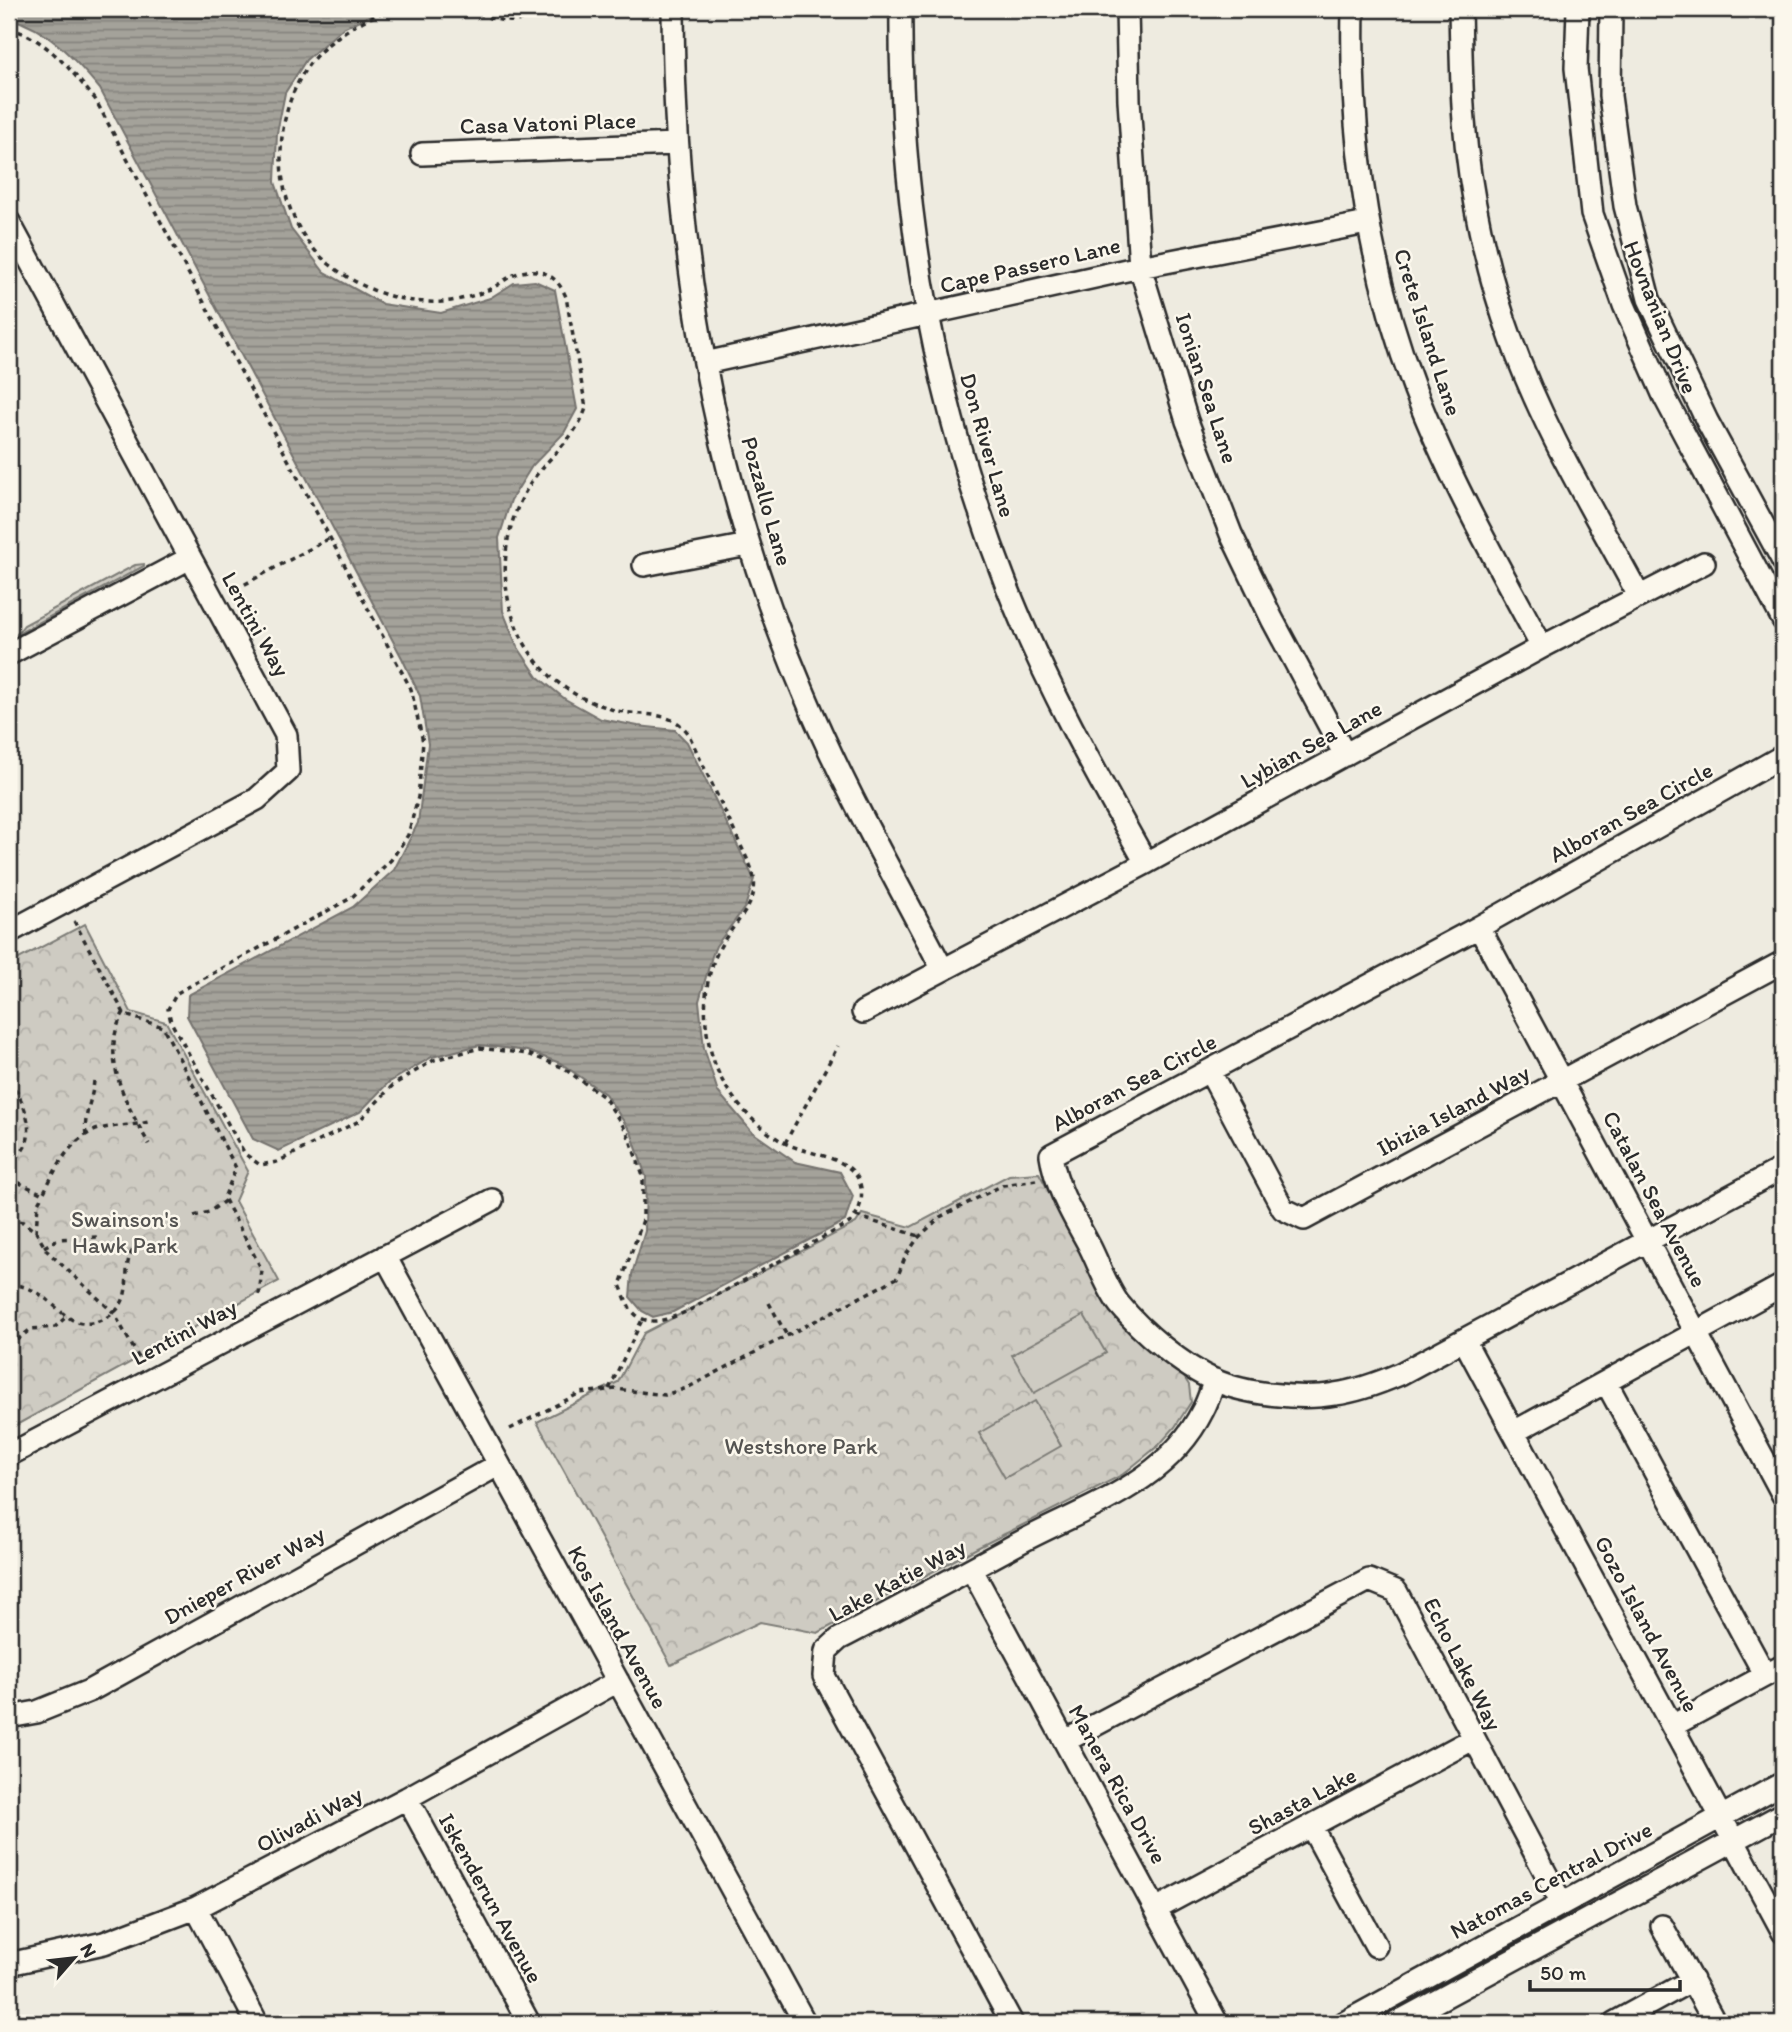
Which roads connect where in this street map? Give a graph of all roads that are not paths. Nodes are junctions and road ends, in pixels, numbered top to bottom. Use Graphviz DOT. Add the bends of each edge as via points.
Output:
graph roads {
  1 [pos="673,9"];
  2 [pos="901,9"];
  3 [pos="1127,9"];
  4 [pos="1353,9"];
  5 [pos="1460,9"];
  6 [pos="1578,9"];
  7 [pos="1611,9"];
  8 [pos="676,145"];
  9 [pos="422,154"];
  10 [pos="9,222"];
  11 [pos="1367,223"];
  12 [pos="1140,267"];
  13 [pos="927,316"];
  14 [pos="705,363"];
  15 [pos="748,545"];
  16 [pos="190,558"];
  17 [pos="1783,561"];
  18 [pos="1704,563"];
  19 [pos="644,565"];
  20 [pos="1639,596"];
  21 [pos="1783,620"];
  22 [pos="1542,647"];
  23 [pos="9,654"];
  24 [pos="1345,755"];
  25 [pos="1783,756"];
  26 [pos="1146,863"];
  27 [pos="1479,927"];
  28 [pos="9,932"];
  29 [pos="1783,962"];
  30 [pos="943,970"];
  31 [pos="863,1013"];
  32 [pos="1210,1072"];
  33 [pos="1562,1082"];
  34 [pos="1783,1168"];
  35 [pos="492,1200"];
  36 [pos="1649,1242"];
  37 [pos="385,1256"];
  38 [pos="1783,1285"];
  39 [pos="1696,1332"];
  40 [pos="1465,1342"];
  41 [pos="1215,1380"];
  42 [pos="1606,1382"];
  43 [pos="1514,1432"];
  44 [pos="9,1455"];
  45 [pos="498,1465"];
  46 [pos="1783,1495"];
  47 [pos="972,1570"];
  48 [pos="1774,1671"];
  49 [pos="618,1681"];
  50 [pos="9,1717"];
  51 [pos="1672,1726"];
  52 [pos="1473,1739"];
  53 [pos="1065,1741"];
  54 [pos="1783,1783"];
  55 [pos="407,1798"];
  56 [pos="1783,1814"];
  57 [pos="1721,1818"];
  58 [pos="1311,1826"];
  59 [pos="1734,1841"];
  60 [pos="1562,1904"];
  61 [pos="196,1908"];
  62 [pos="1156,1909"];
  63 [pos="1662,1926"];
  64 [pos="1783,1932"];
  65 [pos="1376,1946"];
  66 [pos="9,1964"];
  67 [pos="1692,1980"];
  68 [pos="257,2023"];
  69 [pos="529,2023"];
  70 [pos="805,2023"];
  71 [pos="1012,2023"];
  72 [pos="1217,2023"];
  73 [pos="1343,2023"];
  74 [pos="1396,2023"];
  75 [pos="1614,2023"];
  76 [pos="1715,2023"];
  1 -- 8 [label="street, Pozzallo Lane"];
  2 -- 13 [label="street, Don River Lane" via="903,128"];
  3 -- 12 [label="street, Ionian Sea Lane"];
  4 -- 11 [label="street, Crete Island Lane" via="1355,122"];
  5 -- 20 [label="street" via="1464,122 1478,221 1511,338 1580,489"];
  6 -- 21 [label="street, Hovnanian Drive" via="1576,68 1592,214 1624,305 1664,396"];
  7 -- 17 [label="street, Hovnanian Drive" via="1610,96 1625,206 1649,299 1707,421"];
  8 -- 9 [label="street, Casa Vatoni Place"];
  8 -- 14 [label="street, Pozzallo Lane"];
  10 -- 16 [label="street, Lentini Way"];
  11 -- 12 [label="street, Cape Passero Lane"];
  11 -- 22 [label="street, Crete Island Lane" via="1385,298 1423,410"];
  12 -- 13 [label="street, Cape Passero Lane"];
  12 -- 24 [label="street, Ionian Sea Lane" via="1187,421 1231,534"];
  13 -- 14 [label="street, Cape Passero Lane"];
  13 -- 26 [label="street, Don River Lane" via="963,463 1007,586 1049,684"];
  14 -- 15 [label="street, Pozzallo Lane"];
  15 -- 19 [label="street"];
  15 -- 30 [label="street, Pozzallo Lane" via="828,747"];
  16 -- 23 [label="street"];
  16 -- 28 [label="street, Lentini Way" via="286,735 288,771 257,799"];
  18 -- 20 [label="street, Lybian Sea Lane"];
  20 -- 22 [label="street, Lybian Sea Lane"];
  22 -- 24 [label="street, Lybian Sea Lane"];
  24 -- 26 [label="street, Lybian Sea Lane"];
  25 -- 27 [label="street, Alboran Sea Circle"];
  26 -- 30 [label="street, Lybian Sea Lane"];
  27 -- 32 [label="street, Alboran Sea Circle"];
  27 -- 33 [label="street, Catalan Sea Avenue"];
  29 -- 33 [label="street, Ibizia Island Way"];
  30 -- 31 [label="street, Lybian Sea Lane"];
  32 -- 33 [label="street, Ibizia Island Way" via="1283,1209 1304,1219"];
  32 -- 41 [label="street, Alboran Sea Circle" via="1051,1155 1055,1180 1118,1303 1149,1334"];
  33 -- 36 [label="street, Catalan Sea Avenue"];
  34 -- 36 [label="street, Alboran Sea Circle"];
  35 -- 37 [label="street, Lentini Way"];
  36 -- 39 [label="street, Catalan Sea Avenue"];
  36 -- 40 [label="street, Alboran Sea Circle"];
  37 -- 44 [label="street, Lentini Way"];
  37 -- 45 [label="street, Kos Island Avenue"];
  38 -- 39 [label="street"];
  39 -- 42 [label="street"];
  39 -- 46 [label="street, Catalan Sea Avenue"];
  40 -- 41 [label="street, Alboran Sea Circle" via="1400,1374 1332,1395 1254,1391"];
  40 -- 43 [label="street, Gozo Island Avenue"];
  41 -- 47 [label="street, Lake Katie Way" via="1191,1429 1147,1476"];
  42 -- 43 [label="street"];
  42 -- 48 [label="street"];
  43 -- 51 [label="street, Gozo Island Avenue"];
  45 -- 49 [label="street, Kos Island Avenue"];
  45 -- 50 [label="street, Dnieper River Way" via="89,1691 37,1712"];
  47 -- 53 [label="street, Manera Rica Drive"];
  47 -- 71 [label="street, Lake Katie Way" via="839,1639 827,1651 824,1676"];
  48 -- 51 [label="street"];
  49 -- 55 [label="street, Olivadi Way"];
  49 -- 70 [label="street, Kos Island Avenue"];
  51 -- 57 [label="street, Gozo Island Avenue"];
  52 -- 53 [label="street, Echo Lake Way" via="1396,1591 1368,1580"];
  52 -- 58 [label="street, Shasta Lake"];
  52 -- 60 [label="street, Echo Lake Way"];
  53 -- 62 [label="street, Manera Rica Drive"];
  54 -- 57 [label="street, Natomas Central Drive"];
  55 -- 61 [label="street, Olivadi Way"];
  55 -- 69 [label="street, Iskenderun Avenue"];
  56 -- 59 [label="street"];
  57 -- 59 [label="street, Gozo Island Avenue"];
  57 -- 60 [label="street, Natomas Central Drive"];
  58 -- 62 [label="street, Shasta Lake"];
  58 -- 65 [label="street"];
  59 -- 64 [label="street, Gozo Island Avenue"];
  59 -- 74 [label="street"];
  60 -- 73 [label="street, Natomas Central Drive"];
  61 -- 66 [label="street, Olivadi Way" via="104,1943"];
  61 -- 68 [label="street"];
  62 -- 72 [label="street, Manera Rica Drive"];
  63 -- 67 [label="street"];
  67 -- 75 [label="street"];
  67 -- 76 [label="street"];
}
